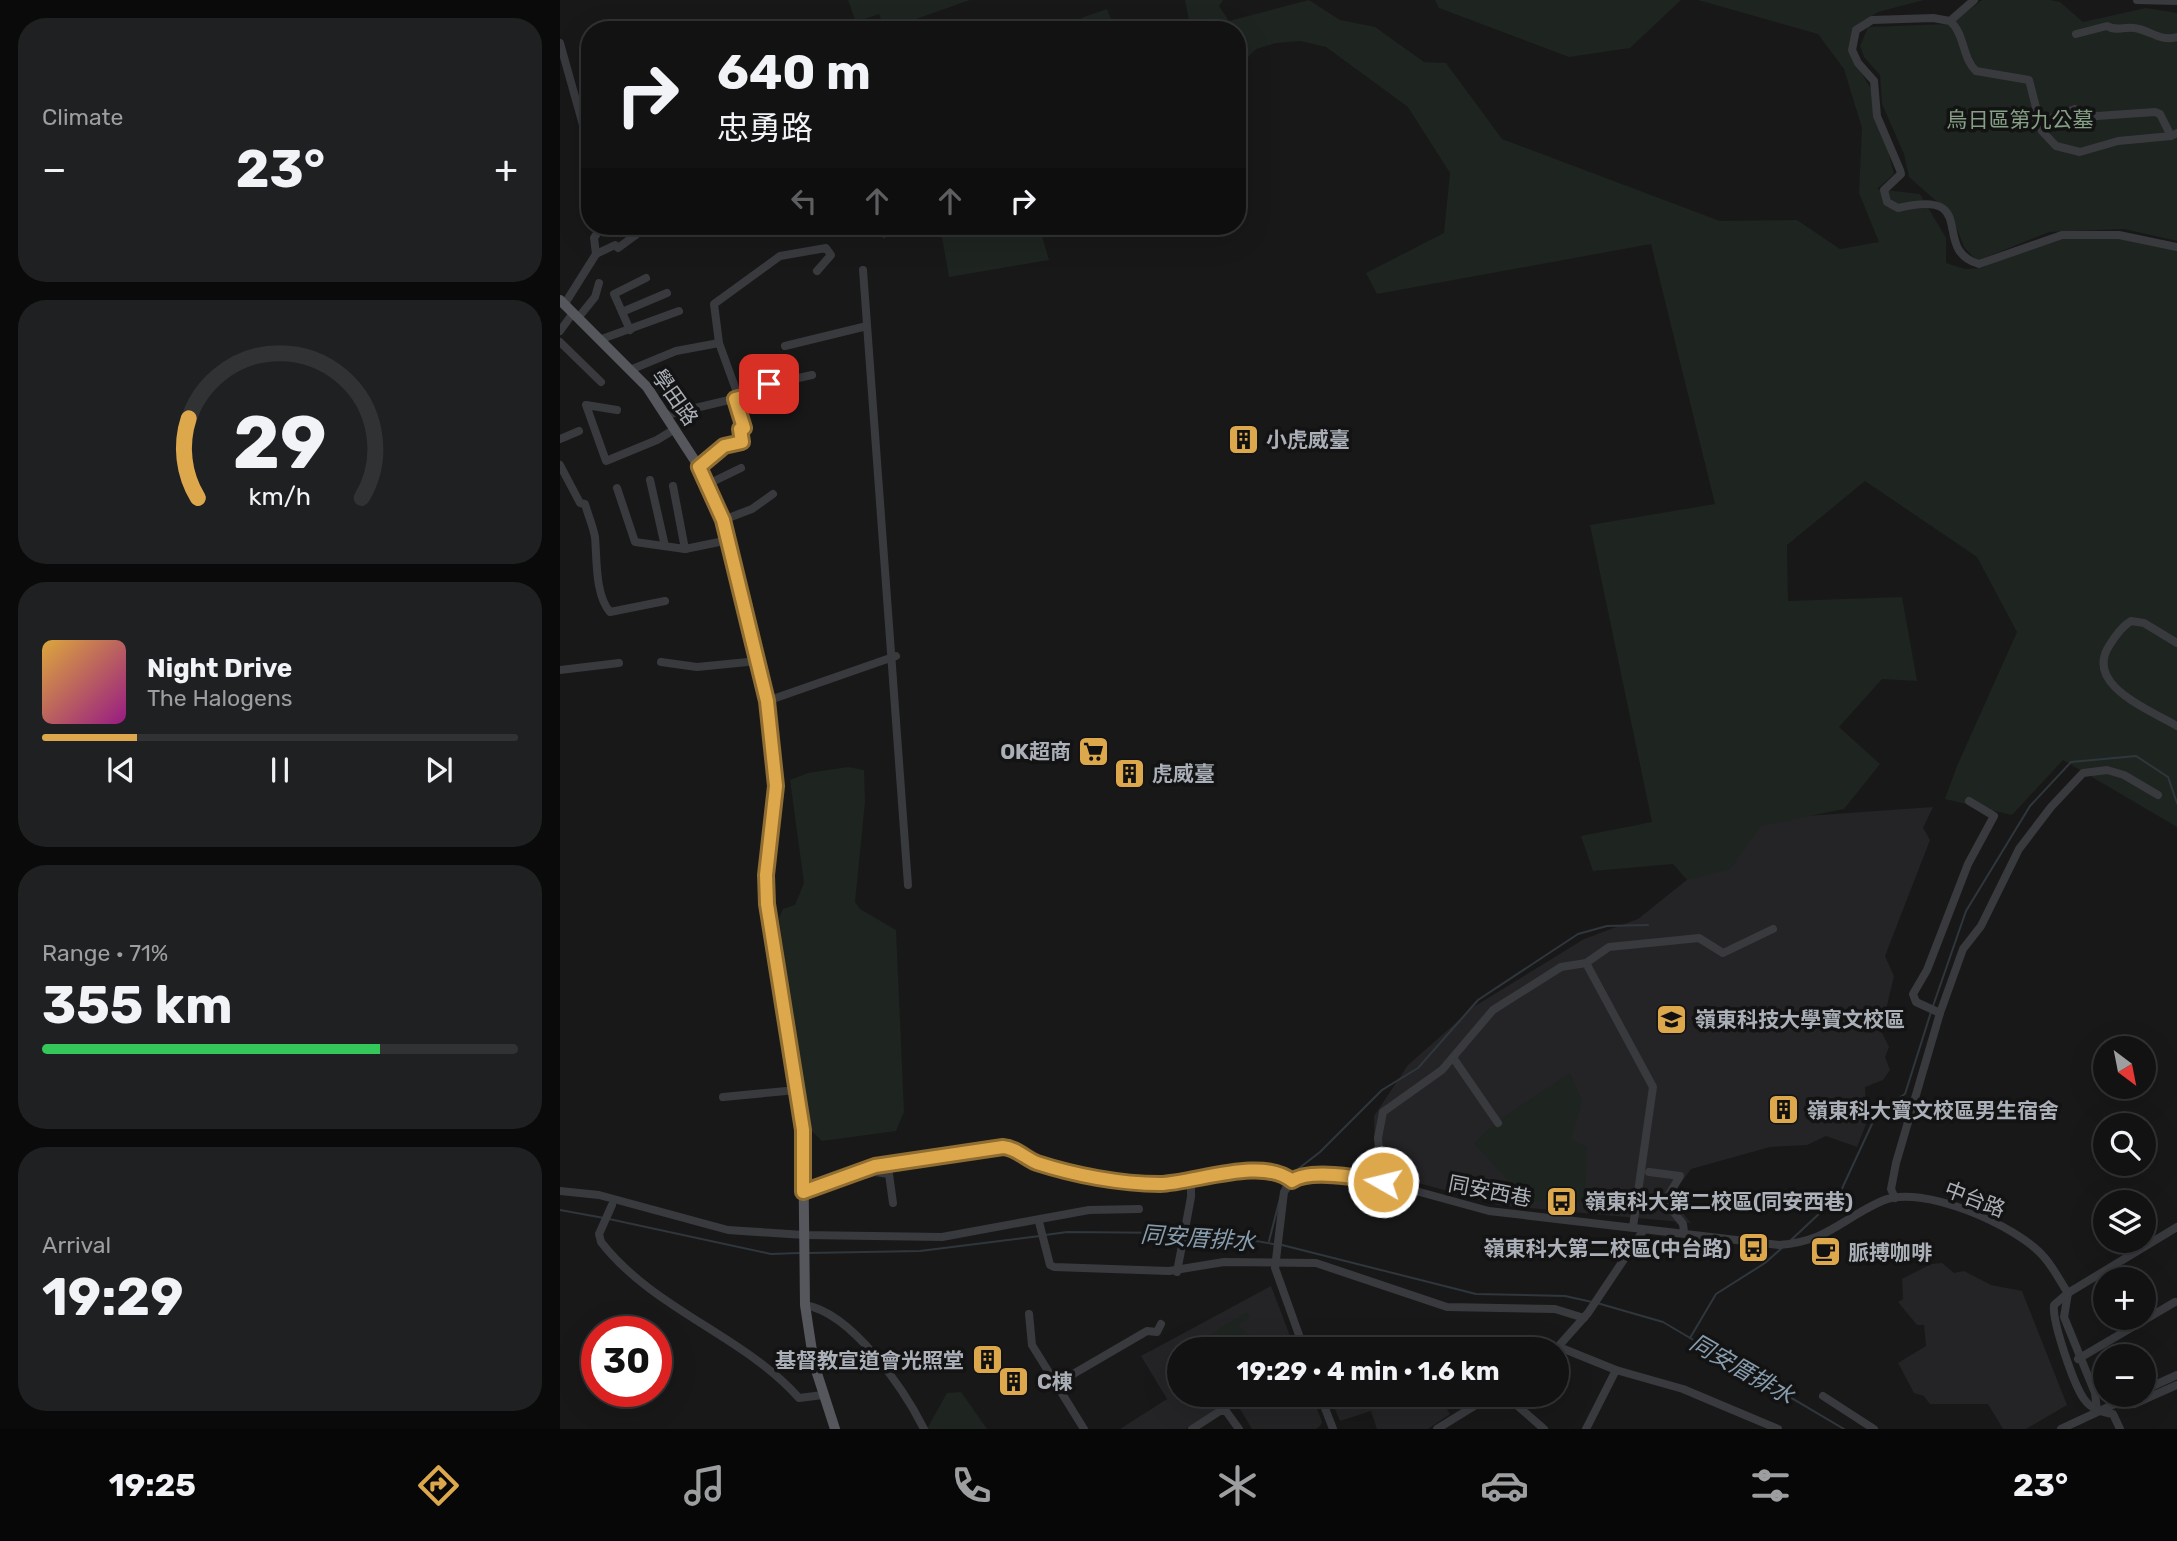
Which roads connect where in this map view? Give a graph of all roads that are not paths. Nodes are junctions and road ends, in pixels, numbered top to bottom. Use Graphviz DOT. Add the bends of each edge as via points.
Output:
graph roads {
  1 [pos="1974,0"];
  2 [pos="2137,0"];
  3 [pos="2177,1"];
  4 [pos="1950,21"];
  5 [pos="2076,34"];
  6 [pos="2177,37"];
  7 [pos="560,43"];
  8 [pos="581,118"];
  9 [pos="2039,122"];
  10 [pos="2174,135"];
  11 [pos="596,235"];
  12 [pos="636,235"];
  13 [pos="2177,247"];
  14 [pos="596,254"];
  15 [pos="863,270"];
  16 [pos="817,271"];
  17 [pos="646,278"];
  18 [pos="599,283"];
  19 [pos="667,293"];
  20 [pos="562,303"];
  21 [pos="679,311"];
  22 [pos="622,312"];
  23 [pos="576,316"];
  24 [pos="867,326"];
  25 [pos="630,330"];
  26 [pos="560,331"];
  27 [pos="600,340"];
  28 [pos="560,342"];
  29 [pos="719,343"];
  30 [pos="785,346"];
  31 [pos="630,370"];
  32 [pos="812,375"];
  33 [pos="601,382"];
  34 [pos="737,399"];
  35 [pos="617,410"];
  36 [pos="666,415"];
  37 [pos="675,429"];
  38 [pos="579,431"];
  39 [pos="560,439"];
  40 [pos="560,465"];
  41 [pos="699,467"];
  42 [pos="741,468"];
  43 [pos="650,480"];
  44 [pos="708,484"];
  45 [pos="673,486"];
  46 [pos="617,488"];
  47 [pos="773,494"];
  48 [pos="723,520"];
  49 [pos="729,540"];
  50 [pos="665,547"];
  51 [pos="685,548"];
  52 [pos="665,601"];
  53 [pos="2177,643"];
  54 [pos="894,657"];
  55 [pos="758,661"];
  56 [pos="661,662"];
  57 [pos="619,663"];
  58 [pos="560,670"];
  59 [pos="767,701"];
  60 [pos="2177,726"];
  61 [pos="2158,795"];
  62 [pos="1969,801"];
  63 [pos="908,885"];
  64 [pos="1773,929"];
  65 [pos="1586,963"];
  66 [pos="1940,1013"];
  67 [pos="1454,1059"];
  68 [pos="797,1090"];
  69 [pos="723,1097"];
  70 [pos="1498,1123"];
  71 [pos="1649,1172"];
  72 [pos="846,1178"];
  73 [pos="1191,1178"];
  74 [pos="1292,1181"];
  75 [pos="1383,1182"];
  76 [pos="560,1191"];
  77 [pos="803,1192"];
  78 [pos="1895,1198"];
  79 [pos="893,1203"];
  80 [pos="612,1205"];
  81 [pos="1139,1209"];
  82 [pos="1040,1223"];
  83 [pos="1633,1227"];
  84 [pos="2177,1227"];
  85 [pos="1643,1231"];
  86 [pos="1685,1232"];
  87 [pos="802,1237"];
  88 [pos="1275,1260"];
  89 [pos="1176,1272"];
  90 [pos="2068,1293"];
  91 [pos="2175,1301"];
  92 [pos="805,1305"];
  93 [pos="1029,1314"];
  94 [pos="1586,1315"];
  95 [pos="1161,1324"];
  96 [pos="1300,1337"];
  97 [pos="1567,1337"];
  98 [pos="1569,1352"];
  99 [pos="2080,1358"];
  100 [pos="2070,1362"];
  101 [pos="1616,1370"];
  102 [pos="2177,1375"];
  103 [pos="1056,1384"];
  104 [pos="2156,1385"];
  105 [pos="2177,1385"];
  106 [pos="823,1395"];
  107 [pos="2156,1395"];
  108 [pos="1823,1396"];
  109 [pos="1324,1407"];
  110 [pos="1473,1407"];
  111 [pos="1519,1407"];
  112 [pos="2106,1407"];
  113 [pos="2097,1411"];
  114 [pos="1331,1428"];
  115 [pos="835,1429"];
  116 [pos="925,1429"];
  117 [pos="1084,1429"];
  118 [pos="1192,1429"];
  119 [pos="1240,1429"];
  120 [pos="1437,1429"];
  121 [pos="1544,1429"];
  122 [pos="1586,1429"];
  123 [pos="1778,1429"];
  124 [pos="1874,1429"];
  125 [pos="2061,1429"];
  126 [pos="2119,1429"];
  1 -- 4 [label="street"];
  2 -- 3 [label="street"];
  4 -- 9 [label="street" via="1976,71 2029,80"];
  4 -- 13 [label="street" via="1872,20 1856,30 1852,50 1874,81 1877,116 1901,174 1884,190 1887,202 1898,208 1941,206 1948,212 1957,250 1979,264 2063,235 2119,235"];
  5 -- 6 [label="street" via="2107,26 2136,28 2162,39"];
  7 -- 8 [label="street"];
  9 -- 10 [label="street" via="2048,140 2072,152"];
  9 -- 10 [label="street" via="2075,109 2097,116 2155,112"];
  11 -- 14 [label="street"];
  12 -- 14 [label="street" via="618,248 615,245"];
  14 -- 20 [label="street"];
  15 -- 24 [label="street"];
  16 -- 29 [label="street" via="831,255 826,248 783,255 716,302"];
  17 -- 22 [label="street" via="614,294"];
  18 -- 23 [label="street" via="595,297"];
  19 -- 22 [label="street"];
  20 -- 23 [label="main road, 學田路"];
  21 -- 25 [label="street"];
  22 -- 25 [label="street"];
  23 -- 26 [label="street"];
  23 -- 27 [label="main road, 學田路"];
  24 -- 30 [label="street"];
  24 -- 54 [label="street"];
  25 -- 27 [label="street"];
  27 -- 31 [label="main road, 學田路"];
  28 -- 33 [label="street"];
  29 -- 31 [label="street" via="676,351"];
  29 -- 34 [label="street"];
  31 -- 36 [label="main road, 學田路"];
  32 -- 34 [label="street" via="748,389 750,395"];
  34 -- 36 [label="street"];
  34 -- 41 [label="street" via="744,428 740,429 742,442 724,446"];
  35 -- 37 [label="street" via="586,405 606,461"];
  36 -- 37 [label="main road, 學田路"];
  37 -- 41 [label="main road, 學田路"];
  38 -- 39 [label="street"];
  40 -- 52 [label="street" via="580,503 585,504 595,537 601,600 607,609"];
  41 -- 44 [label="main road, 學田路"];
  42 -- 44 [label="street"];
  43 -- 50 [label="street"];
  44 -- 48 [label="main road, 學田路"];
  45 -- 51 [label="street"];
  46 -- 50 [label="street" via="635,542"];
  47 -- 48 [label="street" via="752,509"];
  48 -- 49 [label="main road, 學田路"];
  49 -- 51 [label="street"];
  49 -- 55 [label="main road, 學田路"];
  50 -- 51 [label="street"];
  53 -- 60 [label="street" via="2144,623 2131,621 2102,662 2115,687"];
  54 -- 59 [label="street"];
  54 -- 63 [label="street"];
  55 -- 56 [label="street" via="696,667"];
  55 -- 59 [label="main road, 學田路"];
  57 -- 58 [label="street"];
  59 -- 68 [label="main road, 學田路" via="776,786 767,904"];
  61 -- 66 [label="street" via="2107,770 2084,773 2067,789 2019,849 1981,926 1963,949"];
  62 -- 66 [label="street" via="1994,817 1968,864 1927,970 1913,994 1916,1002"];
  64 -- 65 [label="street" via="1729,952 1699,938 1609,947"];
  65 -- 67 [label="street" via="1561,967 1493,1010"];
  65 -- 83 [label="street" via="1653,1087"];
  66 -- 78 [label="street" via="1896,1163 1891,1189"];
  67 -- 70 [label="street"];
  67 -- 75 [label="street" via="1383,1112 1377,1138"];
  68 -- 69 [label="street"];
  68 -- 77 [label="main road, 學田路" via="803,1130"];
  71 -- 86 [label="street" via="1680,1176 1665,1201"];
  72 -- 73 [label="street, 同安西巷" via="875,1166 1003,1147 1054,1167 1117,1180 1162,1184"];
  72 -- 77 [label="street, 同安西巷"];
  72 -- 79 [label="street" via="889,1174"];
  73 -- 74 [label="street, 同安西巷" via="1277,1172"];
  73 -- 89 [label="street"];
  74 -- 75 [label="street, 同安西巷" via="1318,1175"];
  74 -- 88 [label="street" via="1284,1192"];
  75 -- 83 [label="street, 同安西巷" via="1489,1211"];
  76 -- 87 [label="street" via="599,1195 728,1230"];
  77 -- 87 [label="main road, 學田路"];
  78 -- 86 [label="street, 中台路" via="1882,1200 1832,1232 1801,1243 1758,1244"];
  78 -- 90 [label="street, 中台路" via="1951,1204 2021,1236 2044,1256"];
  80 -- 106 [label="street" via="599,1234 601,1242 649,1291 780,1378 799,1398"];
  81 -- 82 [label="street" via="1089,1210"];
  82 -- 87 [label="street" via="942,1237"];
  82 -- 89 [label="street" via="1050,1265"];
  83 -- 85 [label="street, 同安西巷"];
  84 -- 90 [label="street"];
  85 -- 86 [label="street, 中台路"];
  85 -- 94 [label="street"];
  87 -- 92 [label="main road, 學田路"];
  88 -- 89 [label="street" via="1224,1262"];
  88 -- 94 [label="street" via="1324,1265 1447,1307 1555,1309"];
  88 -- 96 [label="street"];
  90 -- 99 [label="street" via="2064,1317"];
  90 -- 100 [label="street" via="2054,1305 2053,1315"];
  91 -- 99 [label="street"];
  92 -- 106 [label="main road, 學田路"];
  92 -- 116 [label="street" via="828,1315 876,1357"];
  93 -- 103 [label="street" via="1032,1345"];
  94 -- 97 [label="street"];
  95 -- 103 [label="street" via="1157,1332 1147,1331"];
  98 -- 101 [label="street"];
  99 -- 100 [label="street"];
  99 -- 113 [label="street" via="2095,1393"];
  100 -- 113 [label="street" via="2084,1399"];
  101 -- 122 [label="street"];
  101 -- 123 [label="street" via="1683,1389"];
  102 -- 104 [label="street"];
  103 -- 117 [label="street"];
  105 -- 107 [label="street"];
  106 -- 115 [label="main road, 學田路"];
  108 -- 124 [label="street"];
  109 -- 114 [label="street"];
  110 -- 120 [label="street"];
  111 -- 121 [label="street"];
  112 -- 113 [label="street"];
  113 -- 125 [label="street"];
  113 -- 126 [label="street" via="2113,1415"];
  118 -- 119 [label="street" via="1220,1411 1226,1411"];
}
